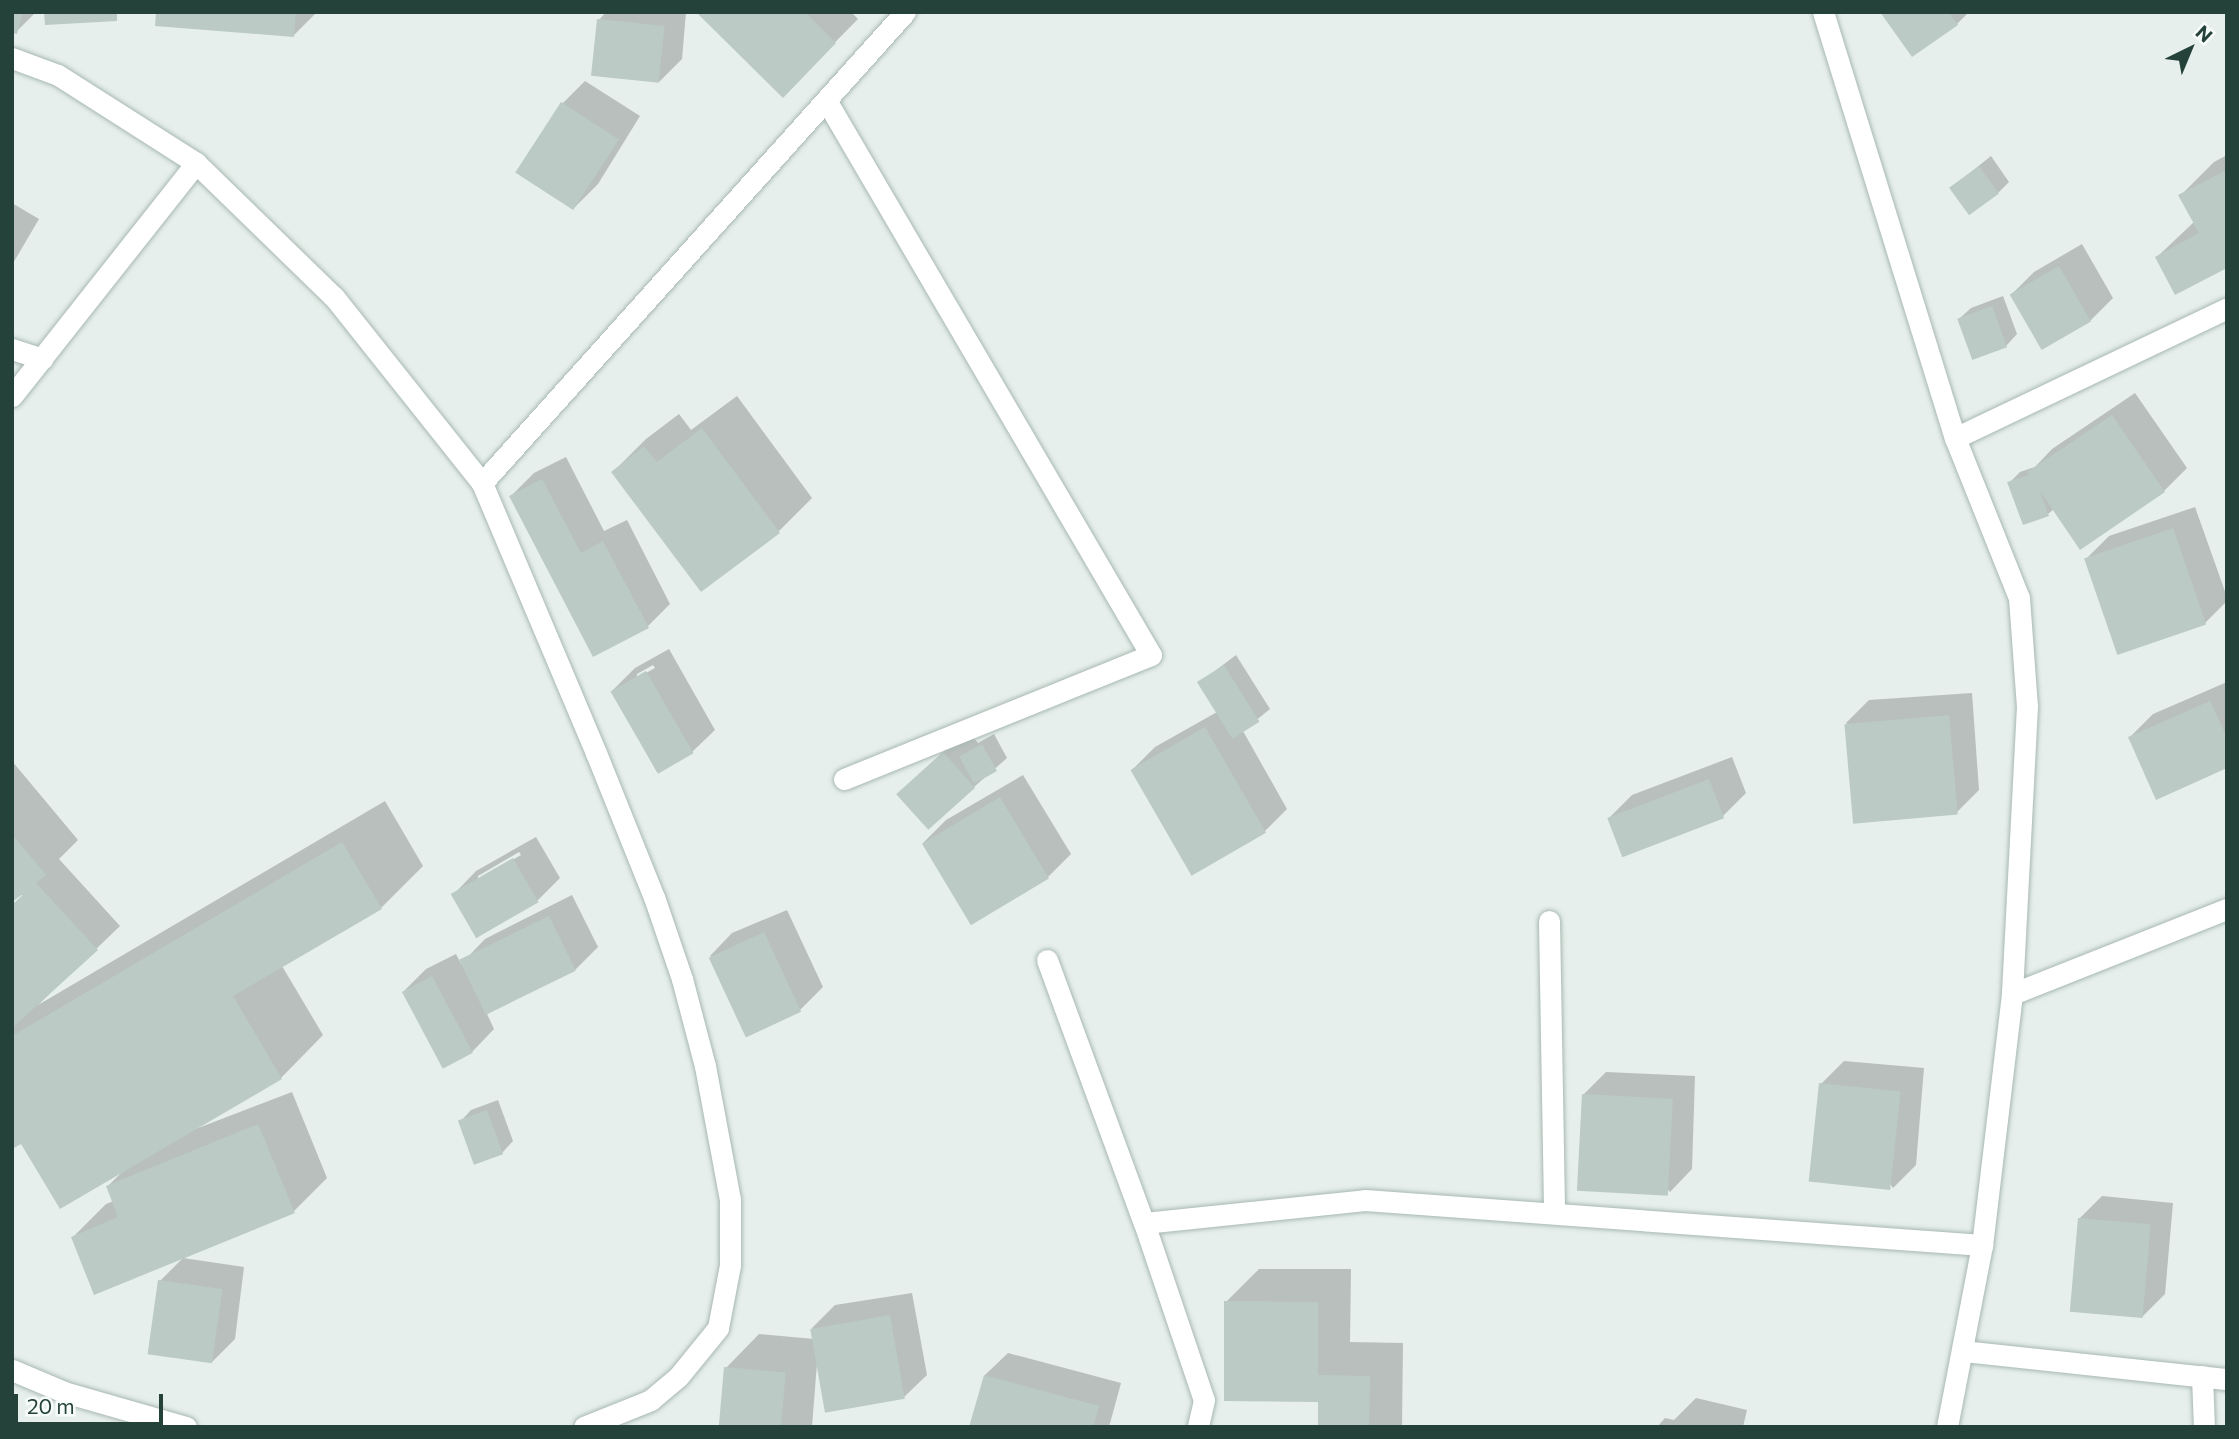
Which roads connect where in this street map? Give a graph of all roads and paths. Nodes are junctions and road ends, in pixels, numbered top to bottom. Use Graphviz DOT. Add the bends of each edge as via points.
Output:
graph roads {
  1 [pos="905,12"];
  2 [pos="1824,12"];
  3 [pos="12,58"];
  4 [pos="826,100"];
  5 [pos="196,163"];
  6 [pos="2227,308"];
  7 [pos="12,349"];
  8 [pos="42,359"];
  9 [pos="12,396"];
  10 [pos="1955,438"];
  11 [pos="482,483"];
  12 [pos="844,779"];
  13 [pos="2227,909"];
  14 [pos="1549,921"];
  15 [pos="1047,960"];
  16 [pos="2012,994"];
  17 [pos="1554,1213"];
  18 [pos="1144,1223"];
  19 [pos="1982,1245"];
  20 [pos="1962,1351"];
  21 [pos="12,1370"];
  22 [pos="2202,1376"];
  23 [pos="2227,1379"];
  24 [pos="186,1427"];
  25 [pos="584,1427"];
  26 [pos="1198,1427"];
  27 [pos="1947,1427"];
  28 [pos="2204,1427"];
  1 -- 4 [label="street"];
  2 -- 10 [label="street"];
  3 -- 5 [label="street" via="58,75"];
  4 -- 11 [label="street"];
  4 -- 12 [label="street" via="1151,654"];
  5 -- 8 [label="street"];
  5 -- 11 [label="street" via="334,297"];
  6 -- 10 [label="street"];
  7 -- 8 [label="street"];
  8 -- 9 [label="street"];
  10 -- 16 [label="street" via="2019,598 2027,706"];
  11 -- 25 [label="street" via="654,897 705,1066 730,1199 730,1265 718,1328 678,1377 651,1400"];
  13 -- 16 [label="street"];
  14 -- 17 [label="street"];
  15 -- 18 [label="street"];
  16 -- 19 [label="street"];
  17 -- 18 [label="street" via="1365,1200"];
  17 -- 19 [label="street"];
  18 -- 26 [label="street" via="1204,1400"];
  19 -- 20 [label="street"];
  20 -- 22 [label="street"];
  20 -- 27 [label="street"];
  21 -- 24 [label="street" via="65,1392"];
  22 -- 23 [label="street"];
  22 -- 28 [label="street"];
}
